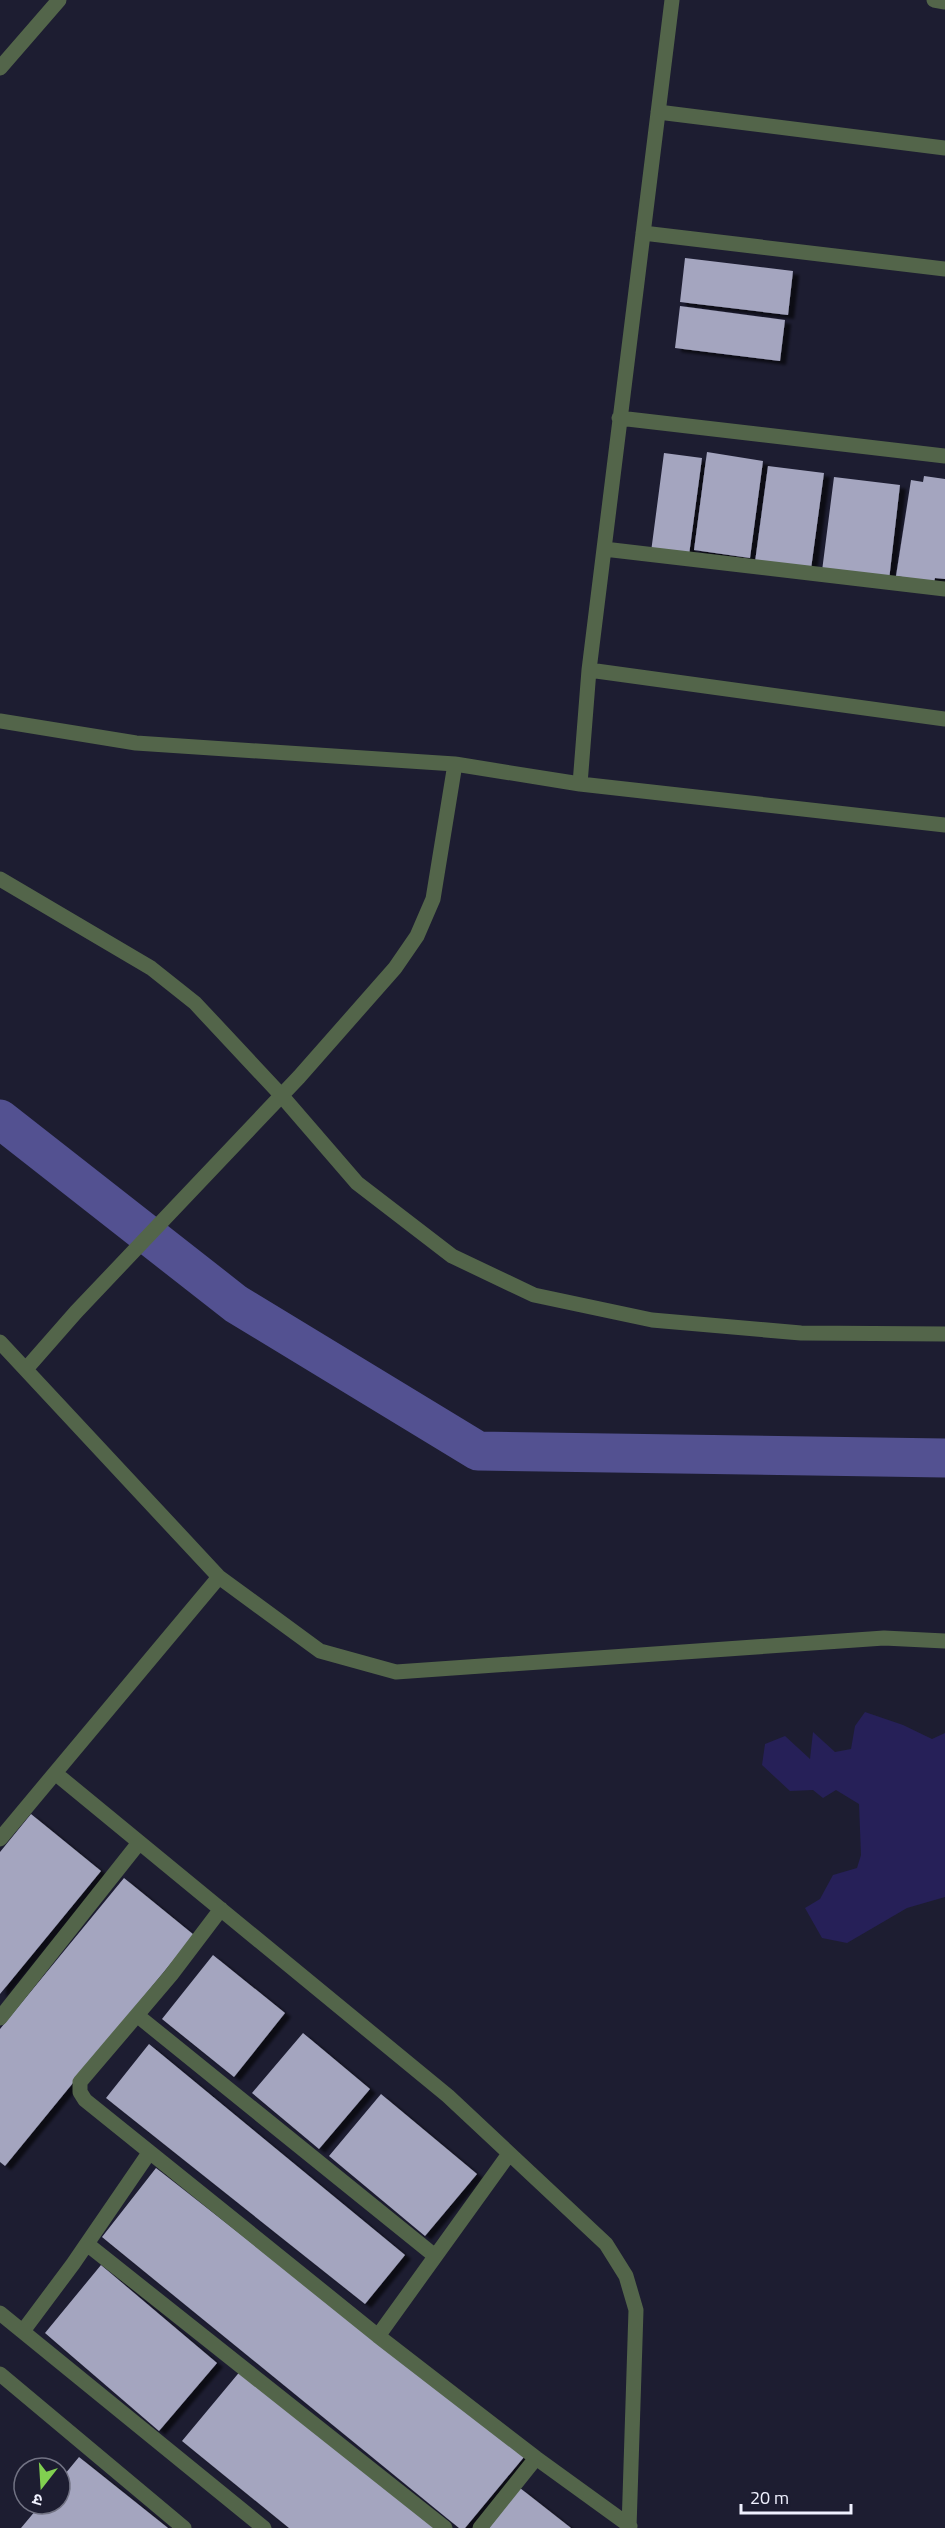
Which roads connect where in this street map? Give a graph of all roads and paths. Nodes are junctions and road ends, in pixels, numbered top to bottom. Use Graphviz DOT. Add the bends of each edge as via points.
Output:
graph roads {
  1 [pos="58,0"];
  2 [pos="672,0"];
  3 [pos="934,0"];
  4 [pos="945,2"];
  5 [pos="0,68"];
  6 [pos="658,112"];
  7 [pos="945,148"];
  8 [pos="643,233"];
  9 [pos="945,269"];
  10 [pos="619,418"];
  11 [pos="945,456"];
  12 [pos="604,549"];
  13 [pos="945,590"];
  14 [pos="589,670"];
  15 [pos="945,718"];
  16 [pos="0,721"];
  17 [pos="455,764"];
  18 [pos="580,784"];
  19 [pos="945,825"];
  20 [pos="0,879"];
  21 [pos="280,1095"];
  22 [pos="945,1334"];
  23 [pos="0,1342"];
  24 [pos="26,1369"];
  25 [pos="219,1577"];
  26 [pos="945,1641"];
  27 [pos="55,1773"];
  28 [pos="0,1839"];
  29 [pos="138,1844"];
  30 [pos="221,1909"];
  31 [pos="138,2016"];
  32 [pos="0,2018"];
  33 [pos="149,2153"];
  34 [pos="509,2154"];
  35 [pos="87,2244"];
  36 [pos="435,2256"];
  37 [pos="0,2313"];
  38 [pos="23,2331"];
  39 [pos="378,2336"];
  40 [pos="0,2374"];
  41 [pos="536,2458"];
  42 [pos="629,2527"];
  43 [pos="184,2528"];
  44 [pos="264,2528"];
  45 [pos="445,2528"];
  46 [pos="480,2528"];
  1 -- 5 [label="street"];
  2 -- 6 [label="street"];
  3 -- 4 [label="street"];
  6 -- 7 [label="street"];
  6 -- 8 [label="street"];
  8 -- 9 [label="street"];
  8 -- 10 [label="street"];
  10 -- 11 [label="street"];
  10 -- 12 [label="street"];
  12 -- 13 [label="street"];
  12 -- 14 [label="street"];
  14 -- 15 [label="street"];
  14 -- 18 [label="street"];
  16 -- 17 [label="street" via="135,743"];
  17 -- 18 [label="street"];
  17 -- 21 [label="street" via="433,899 417,936 395,968"];
  18 -- 19 [label="street"];
  20 -- 21 [label="street" via="151,968 195,1003"];
  21 -- 22 [label="street" via="357,1183 452,1256 534,1294 652,1320 801,1334"];
  21 -- 24 [label="street"];
  23 -- 24 [label="street"];
  24 -- 25 [label="street"];
  25 -- 26 [label="street" via="320,1651 396,1672 884,1638"];
  25 -- 27 [label="street"];
  27 -- 28 [label="street"];
  27 -- 29 [label="street"];
  29 -- 30 [label="street"];
  29 -- 32 [label="street"];
  30 -- 31 [label="street"];
  30 -- 34 [label="street" via="448,2096"];
  31 -- 33 [label="street" via="80,2082 80,2092"];
  31 -- 36 [label="street"];
  33 -- 35 [label="street"];
  33 -- 39 [label="street"];
  34 -- 36 [label="street"];
  34 -- 42 [label="street" via="606,2244 626,2276 636,2310"];
  35 -- 38 [label="street"];
  35 -- 45 [label="street"];
  36 -- 39 [label="street"];
  37 -- 38 [label="street"];
  38 -- 44 [label="street"];
  39 -- 41 [label="street"];
  40 -- 43 [label="street"];
  41 -- 42 [label="street"];
  41 -- 46 [label="street"];
}
